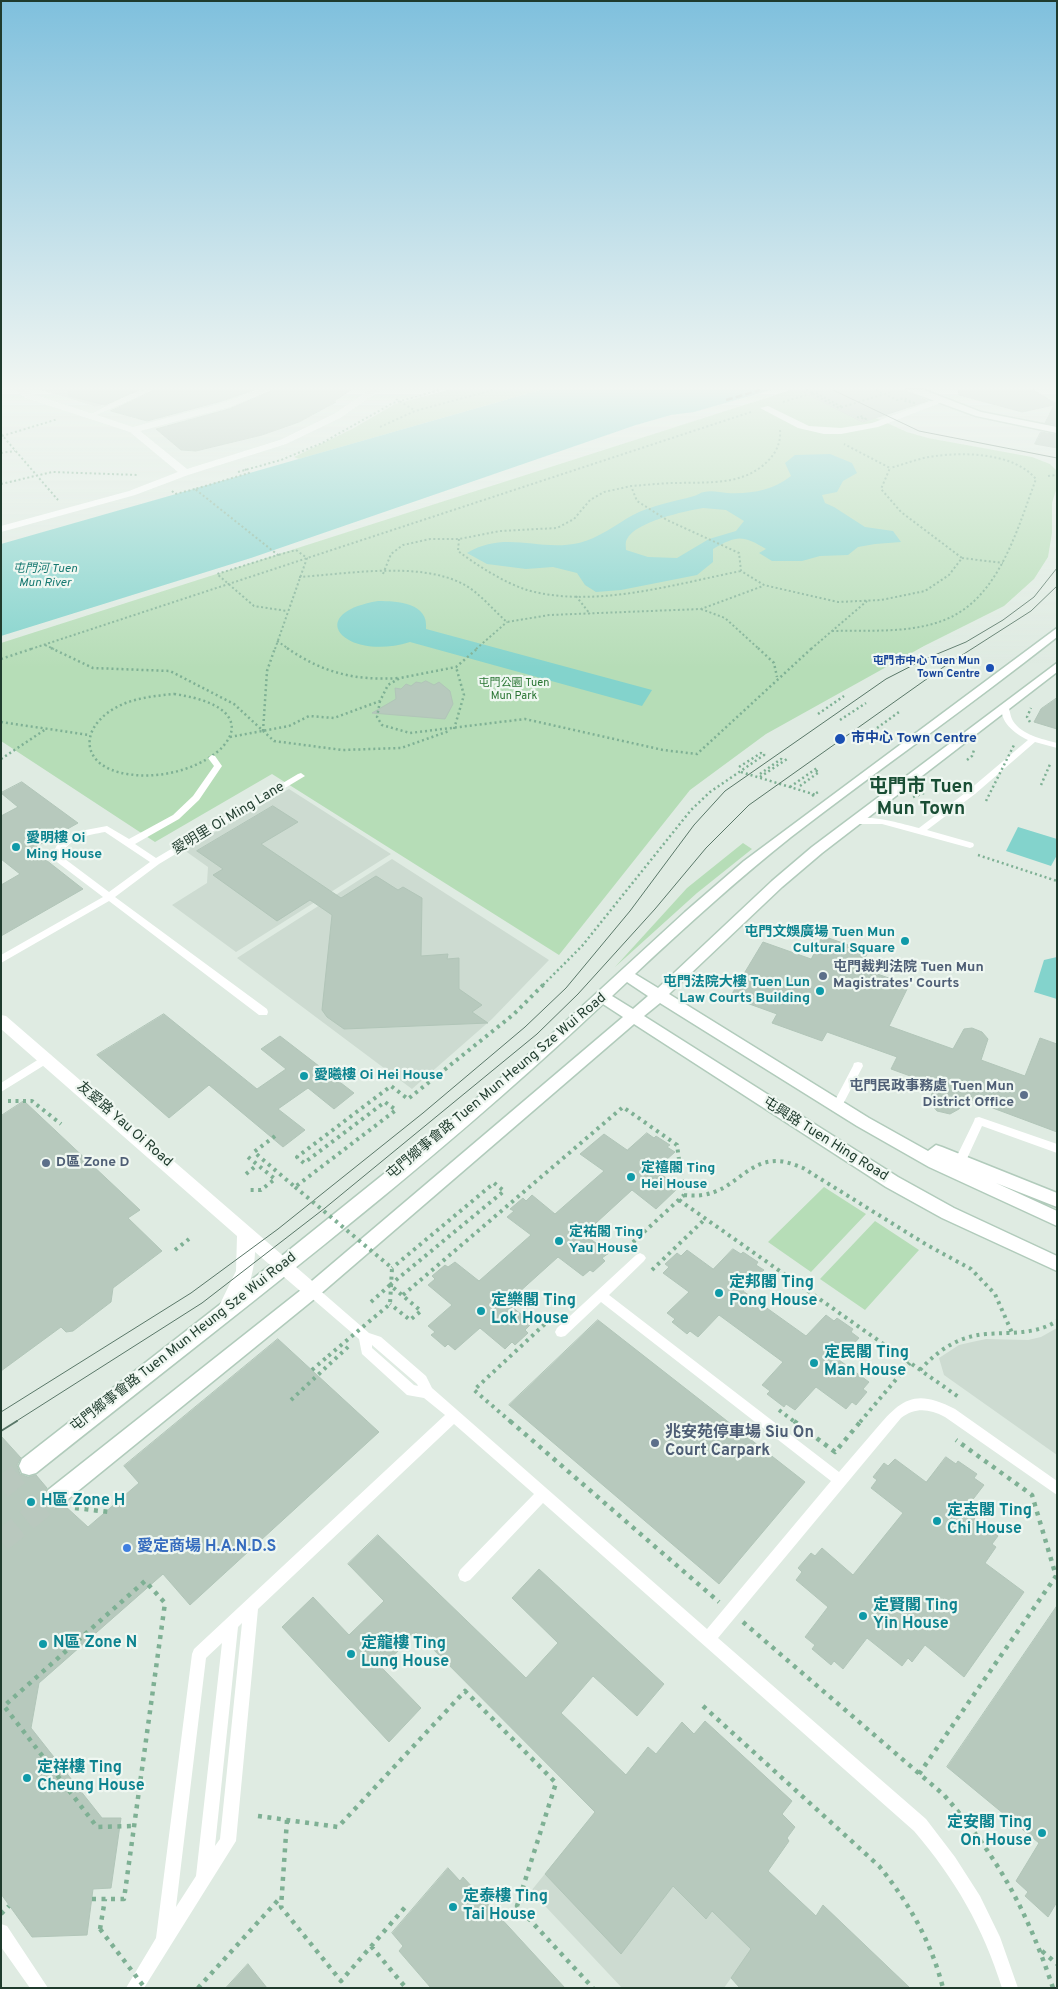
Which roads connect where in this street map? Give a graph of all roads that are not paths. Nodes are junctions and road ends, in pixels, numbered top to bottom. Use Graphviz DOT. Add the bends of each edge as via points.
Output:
graph roads {
  1 [pos="159,483"];
  2 [pos="1,529"];
  3 [pos="1057,631"];
  4 [pos="1057,666"];
  5 [pos="1005,707"];
  6 [pos="1034,739"];
  7 [pos="1057,746"];
  8 [pos="212,758"];
  9 [pos="301,776"];
  10 [pos="851,822"];
  11 [pos="922,830"];
  12 [pos="129,843"];
  13 [pos="970,845"];
  14 [pos="156,862"];
  15 [pos="109,897"];
  16 [pos="1,960"];
  17 [pos="626,975"];
  18 [pos="659,995"];
  19 [pos="604,997"];
  20 [pos="263,1012"];
  21 [pos="633,1017"];
  22 [pos="1,1020"];
  23 [pos="47,1058"];
  24 [pos="858,1066"];
  25 [pos="1,1088"];
  26 [pos="837,1106"];
  27 [pos="863,1122"];
  28 [pos="1057,1149"];
  29 [pos="960,1162"];
  30 [pos="1057,1200"];
  31 [pos="1057,1219"];
  32 [pos="245,1232"];
  33 [pos="640,1258"];
  34 [pos="1057,1264"];
  35 [pos="282,1265"];
  36 [pos="312,1291"];
  37 [pos="600,1295"];
  38 [pos="226,1310"];
  39 [pos="561,1332"];
  40 [pos="454,1415"];
  41 [pos="28,1466"];
  42 [pos="841,1481"];
  43 [pos="1057,1489"];
  44 [pos="542,1495"];
  45 [pos="61,1502"];
  46 [pos="465,1575"];
  47 [pos="251,1605"];
  48 [pos="231,1624"];
  49 [pos="708,1639"];
  50 [pos="204,1878"];
  51 [pos="1,1932"];
  52 [pos="164,1941"];
  53 [pos="40,1988"];
  54 [pos="134,1988"];
  55 [pos="1010,1988"];
  1 -- 2 [label="main road"];
  3 -- 17 [label="main road, 屯門鄉事會路 Tuen Mun Heung Sze Wui Road" via="751,863 708,898"];
  4 -- 5 [label="main road"];
  5 -- 6 [label="lane" via="1008,722"];
  5 -- 10 [label="main road"];
  6 -- 7 [label="lane"];
  6 -- 11 [label="lane"];
  8 -- 12 [label="lane" via="218,766 196,798 176,816"];
  9 -- 14 [label="lane, 愛明里 Oi Ming Lane"];
  10 -- 11 [label="lane" via="882,821"];
  10 -- 18 [label="main road" via="777,884"];
  11 -- 13 [label="lane"];
  12 -- 14 [label="lane"];
  12 -- 15 [label="lane" via="107,828 83,833 61,845 56,857"];
  14 -- 15 [label="lane, 愛明里 Oi Ming Lane"];
  15 -- 16 [label="lane, 愛明里 Oi Ming Lane"];
  15 -- 20 [label="lane"];
  17 -- 18 [label="main road"];
  17 -- 19 [label="main road, 屯門鄉事會路 Tuen Mun Heung Sze Wui Road"];
  18 -- 21 [label="main road"];
  18 -- 26 [label="main road"];
  19 -- 21 [label="main road, 屯興路 Tuen Hing Road"];
  19 -- 35 [label="main road, 屯門鄉事會路 Tuen Mun Heung Sze Wui Road" via="516,1074"];
  21 -- 34 [label="main road, 屯興路 Tuen Hing Road" via="892,1182 948,1213"];
  21 -- 36 [label="main road"];
  22 -- 23 [label="main road, 友愛路 Yau Oi Road"];
  23 -- 25 [label="lane"];
  23 -- 32 [label="main road, 友愛路 Yau Oi Road"];
  24 -- 26 [label="lane"];
  26 -- 27 [label="main road"];
  27 -- 29 [label="main road"];
  27 -- 31 [label="main road" via="935,1162"];
  28 -- 29 [label="lane" via="979,1121"];
  29 -- 30 [label="main road"];
  32 -- 35 [label="main road, 友愛路 Yau Oi Road"];
  32 -- 38 [label="main road" via="247,1268 240,1288"];
  33 -- 37 [label="lane"];
  35 -- 36 [label="main road, 友愛路 Yau Oi Road"];
  35 -- 38 [label="main road, 屯門鄉事會路 Tuen Mun Heung Sze Wui Road"];
  36 -- 40 [label="lane" via="365,1337 366,1350 410,1391 427,1392"];
  36 -- 45 [label="main road"];
  37 -- 39 [label="lane"];
  37 -- 42 [label="lane"];
  38 -- 41 [label="main road, 屯門鄉事會路 Tuen Mun Heung Sze Wui Road"];
  40 -- 44 [label="lane"];
  40 -- 47 [label="lane"];
  42 -- 43 [label="lane" via="896,1414 920,1403 931,1404 950,1413"];
  42 -- 49 [label="lane"];
  44 -- 46 [label="lane"];
  44 -- 49 [label="lane"];
  47 -- 48 [label="lane"];
  47 -- 50 [label="lane" via="228,1841"];
  48 -- 50 [label="lane"];
  48 -- 52 [label="lane" via="199,1654"];
  49 -- 55 [label="lane" via="920,1826 944,1853 985,1918"];
  50 -- 52 [label="lane"];
  51 -- 53 [label="lane"];
  52 -- 54 [label="lane"];
}
